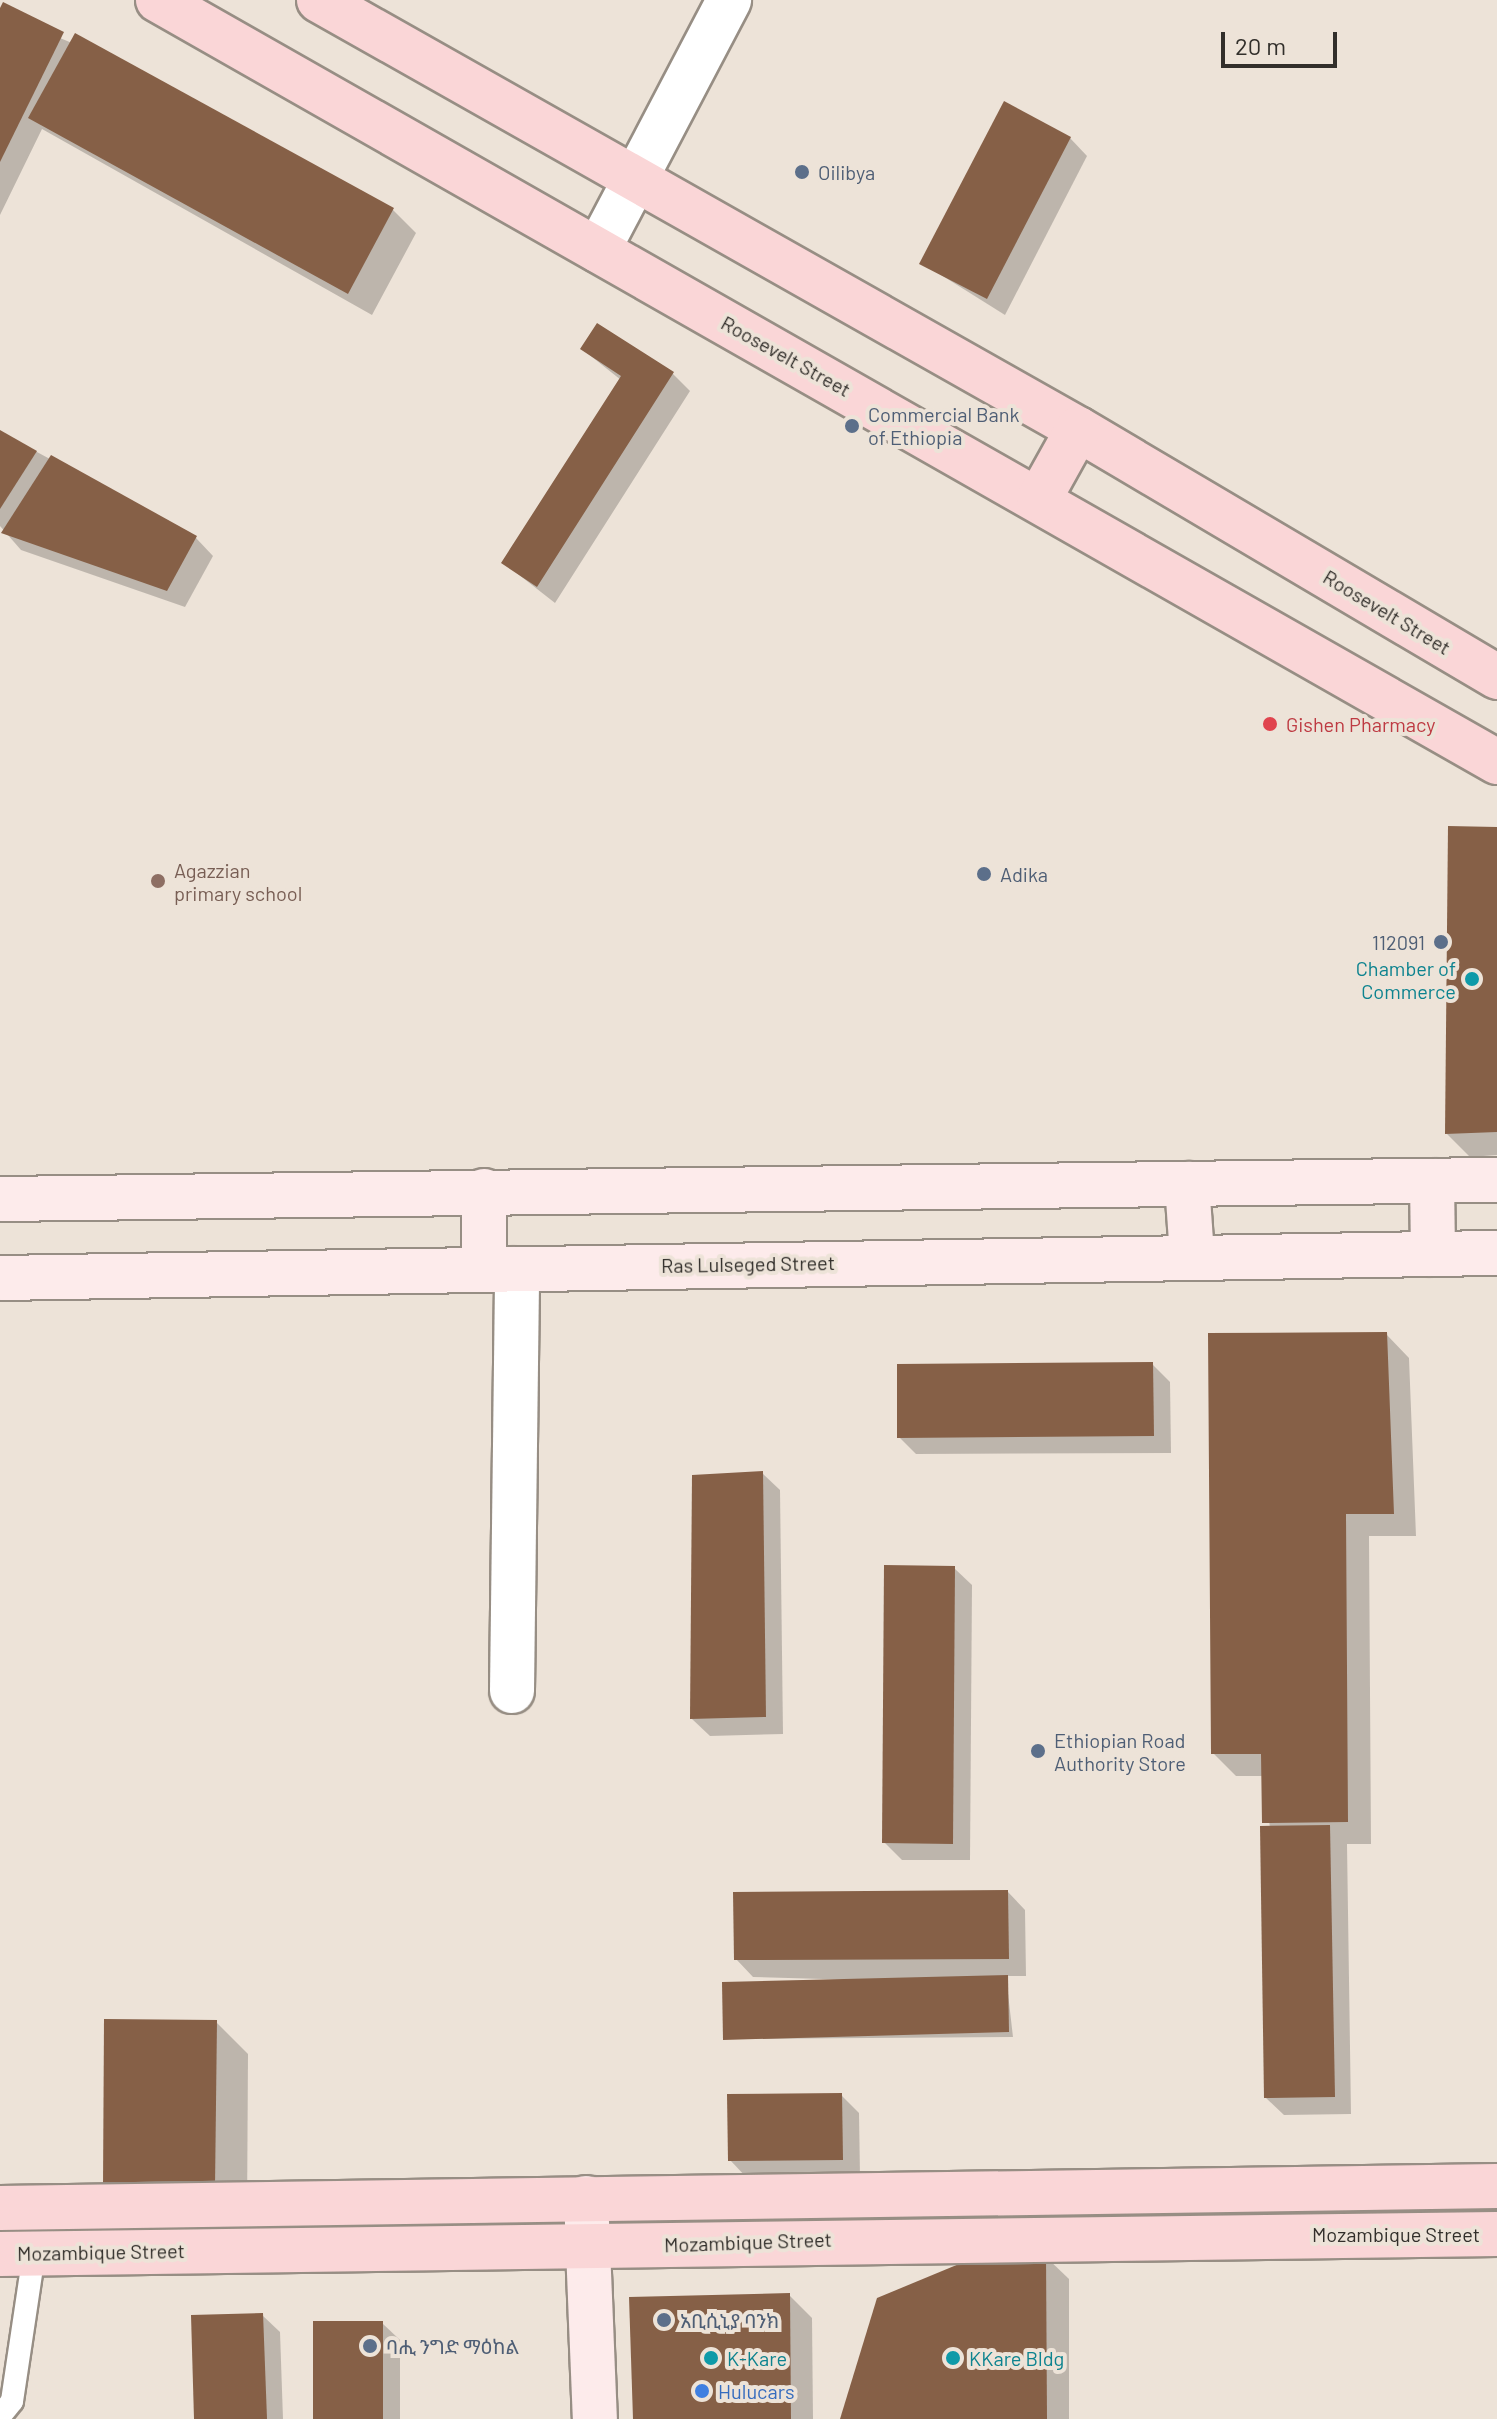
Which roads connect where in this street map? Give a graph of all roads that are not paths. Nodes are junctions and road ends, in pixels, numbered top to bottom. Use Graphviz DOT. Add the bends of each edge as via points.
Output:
graph roads {
  1 [pos="158,0"];
  2 [pos="319,0"];
  3 [pos="729,0"];
  4 [pos="633,176"];
  5 [pos="598,250"];
  6 [pos="1078,429"];
  7 [pos="1039,499"];
  8 [pos="1497,677"];
  9 [pos="1497,762"];
  10 [pos="1497,1180"];
  11 [pos="1432,1181"];
  12 [pos="1187,1184"];
  13 [pos="484,1191"];
  14 [pos="0,1199"];
  15 [pos="1497,1253"];
  16 [pos="1433,1254"];
  17 [pos="1192,1255"];
  18 [pos="500,1269"];
  19 [pos="0,1278"];
  20 [pos="512,1691"];
  21 [pos="1497,2186"];
  22 [pos="586,2198"];
  23 [pos="0,2208"];
  24 [pos="1497,2234"];
  25 [pos="589,2247"];
  26 [pos="17,2253"];
  27 [pos="0,2416"];
  28 [pos="595,2419"];
  1 -- 5 [label="main road, Roosevelt Street"];
  2 -- 4 [label="main road, Roosevelt Street"];
  3 -- 4 [label="street"];
  4 -- 5 [label="street"];
  4 -- 6 [label="main road, Roosevelt Street"];
  5 -- 7 [label="main road, Roosevelt Street"];
  6 -- 7 [label="main road"];
  6 -- 8 [label="main road, Roosevelt Street"];
  7 -- 9 [label="main road, Roosevelt Street"];
  10 -- 11 [label="street"];
  11 -- 12 [label="street"];
  11 -- 16 [label="street"];
  12 -- 13 [label="street"];
  12 -- 17 [label="street"];
  13 -- 14 [label="street"];
  13 -- 18 [label="street"];
  15 -- 16 [label="street, Ras Lulseged Street"];
  16 -- 17 [label="street, Ras Lulseged Street"];
  17 -- 18 [label="street, Ras Lulseged Street"];
  18 -- 19 [label="street, Ras Lulseged Street"];
  18 -- 20 [label="street"];
  21 -- 22 [label="main road"];
  22 -- 23 [label="main road"];
  22 -- 25 [label="street"];
  24 -- 25 [label="main road, Mozambique Street" via="1010,2235"];
  25 -- 26 [label="main road, Mozambique Street"];
  25 -- 28 [label="street"];
  26 -- 27 [label="lane" via="12,2401"];
}
